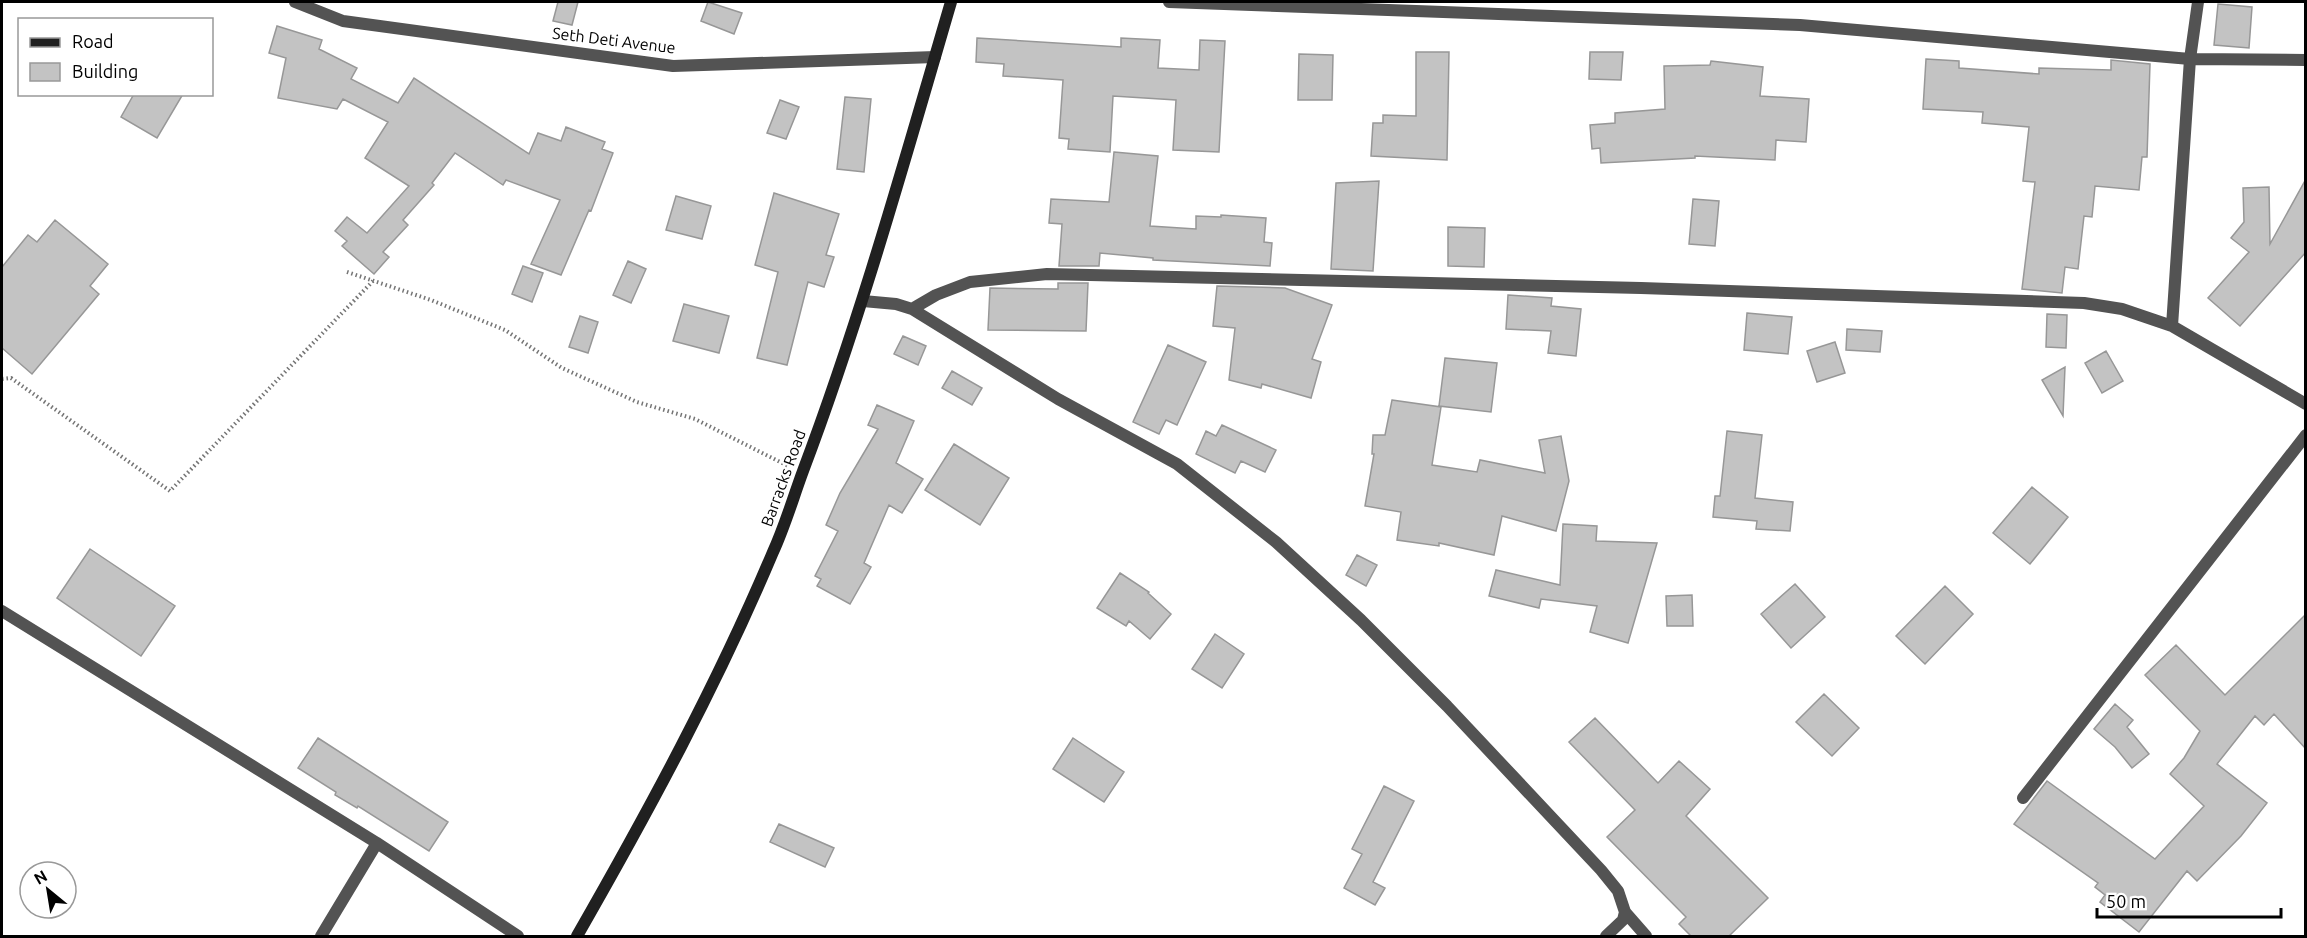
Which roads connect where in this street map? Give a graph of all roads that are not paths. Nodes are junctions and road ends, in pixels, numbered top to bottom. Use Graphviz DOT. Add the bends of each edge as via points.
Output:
graph roads {
  1 [pos="295,2"];
  2 [pos="951,2"];
  3 [pos="1169,2"];
  4 [pos="2198,2"];
  5 [pos="935,57"];
  6 [pos="2190,59"];
  7 [pos="2306,60"];
  8 [pos="862,301"];
  9 [pos="912,309"];
  10 [pos="2172,326"];
  11 [pos="2306,404"];
  12 [pos="2306,435"];
  13 [pos="2,611"];
  14 [pos="2023,798"];
  15 [pos="377,843"];
  16 [pos="1625,912"];
  17 [pos="321,936"];
  18 [pos="518,936"];
  19 [pos="577,936"];
  20 [pos="1606,936"];
  21 [pos="1646,936"];
  1 -- 5 [label="street, Seth Deti Avenue" via="343,21 673,66"];
  2 -- 5 [label="street, Barracks Road"];
  3 -- 6 [label="street" via="1800,26"];
  4 -- 6 [label="street"];
  5 -- 8 [label="street, Barracks Road"];
  6 -- 7 [label="street"];
  6 -- 10 [label="street"];
  8 -- 9 [label="street"];
  8 -- 19 [label="street, Barracks Road" via="774,551 708,695"];
  9 -- 10 [label="street" via="970,282 1047,274 2084,303 2122,309"];
  9 -- 16 [label="street" via="1058,399 1177,464 1276,542 1448,706 1601,870 1618,891"];
  10 -- 11 [label="street"];
  12 -- 14 [label="street"];
  13 -- 15 [label="street"];
  15 -- 17 [label="street"];
  15 -- 18 [label="street"];
  16 -- 20 [label="street" via="1623,920"];
  16 -- 21 [label="street"];
}
